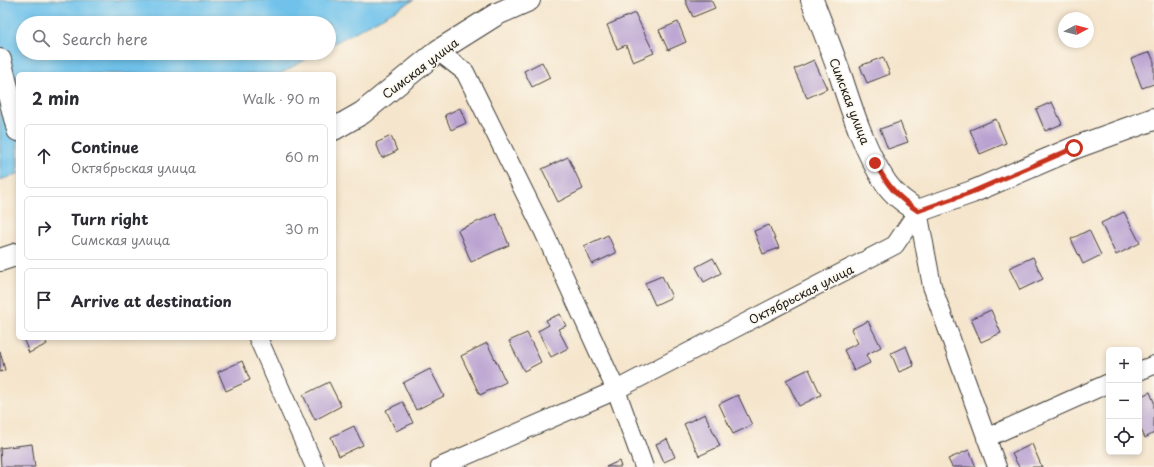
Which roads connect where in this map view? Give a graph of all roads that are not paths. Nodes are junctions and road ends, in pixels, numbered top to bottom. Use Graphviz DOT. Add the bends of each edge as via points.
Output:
graph roads {
  1 [pos="529,0"];
  2 [pos="812,0"];
  3 [pos="438,51"];
  4 [pos="0,60"];
  5 [pos="1154,119"];
  6 [pos="16,122"];
  7 [pos="336,128"];
  8 [pos="918,211"];
  9 [pos="16,255"];
  10 [pos="0,260"];
  11 [pos="259,340"];
  12 [pos="1154,365"];
  13 [pos="1142,370"];
  14 [pos="1106,384"];
  15 [pos="616,390"];
  16 [pos="986,438"];
  17 [pos="315,467"];
  18 [pos="440,467"];
  19 [pos="644,467"];
  20 [pos="997,467"];
  1 -- 3 [label="main road, Симская улица" via="497,14"];
  2 -- 8 [label="main road, Симская улица" via="856,121 875,163 886,184 903,201"];
  3 -- 7 [label="main road, Симская улица" via="362,112"];
  3 -- 15 [label="street" via="465,72 543,230"];
  4 -- 6 [label="main road"];
  5 -- 8 [label="main road" via="1074,148 972,192"];
  8 -- 15 [label="street, Октябрьская улица" via="895,246"];
  8 -- 16 [label="street" via="932,286"];
  9 -- 10 [label="main road"];
  11 -- 17 [label="street"];
  12 -- 13 [label="street"];
  14 -- 16 [label="street"];
  15 -- 18 [label="street, Октябрьская улица"];
  15 -- 19 [label="street"];
  16 -- 20 [label="street"];
}
